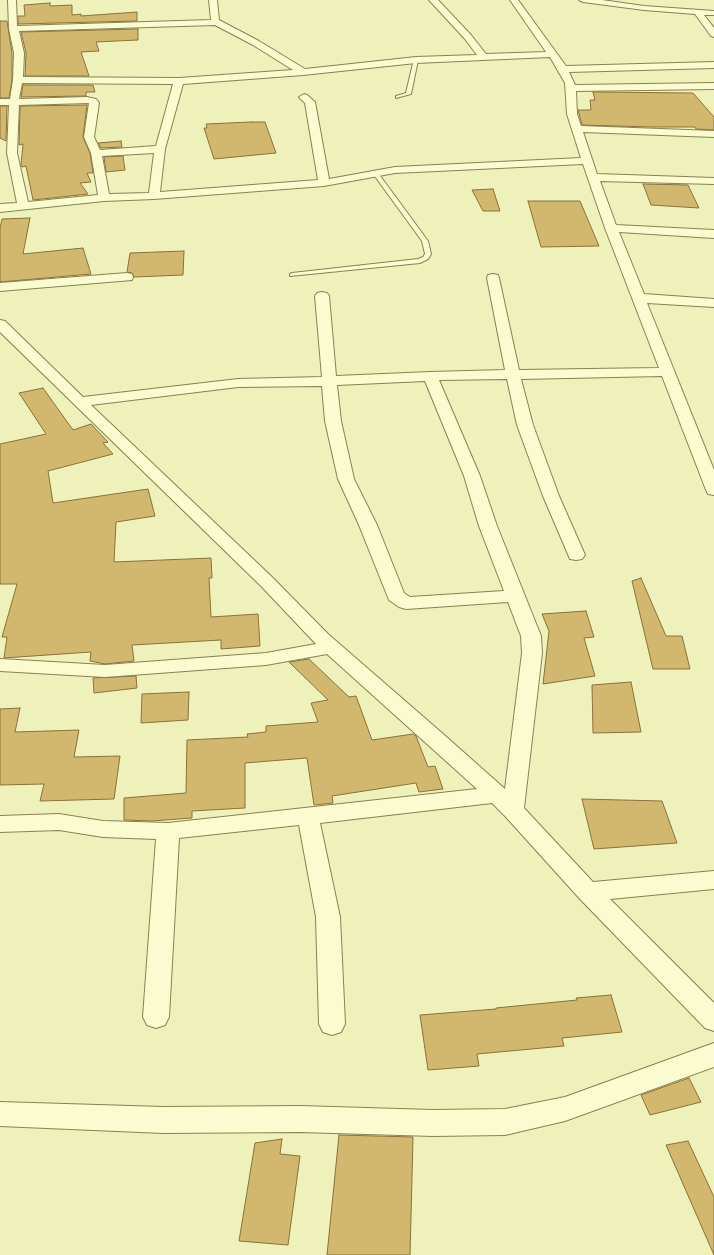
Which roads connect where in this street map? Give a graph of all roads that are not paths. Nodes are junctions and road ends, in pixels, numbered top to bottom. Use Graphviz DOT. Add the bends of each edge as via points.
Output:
graph roads {
  1 [pos="12,0"];
  2 [pos="213,0"];
  3 [pos="433,0"];
  4 [pos="514,0"];
  5 [pos="583,0"];
  6 [pos="698,12"];
  7 [pos="714,13"];
  8 [pos="216,22"];
  9 [pos="13,29"];
  10 [pos="714,34"];
  11 [pos="552,54"];
  12 [pos="483,56"];
  13 [pos="416,60"];
  14 [pos="714,65"];
  15 [pos="563,69"];
  16 [pos="303,72"];
  17 [pos="18,80"];
  18 [pos="179,81"];
  19 [pos="714,86"];
  20 [pos="572,88"];
  21 [pos="304,97"];
  22 [pos="398,97"];
  23 [pos="14,101"];
  24 [pos="0,102"];
  25 [pos="576,129"];
  26 [pos="714,134"];
  27 [pos="160,150"];
  28 [pos="96,153"];
  29 [pos="587,161"];
  30 [pos="376,174"];
  31 [pos="593,177"];
  32 [pos="714,181"];
  33 [pos="324,183"];
  34 [pos="154,196"];
  35 [pos="104,198"];
  36 [pos="23,206"];
  37 [pos="0,208"];
  38 [pos="611,228"];
  39 [pos="714,234"];
  40 [pos="292,275"];
  41 [pos="127,277"];
  42 [pos="493,278"];
  43 [pos="0,287"];
  44 [pos="322,296"];
  45 [pos="639,298"];
  46 [pos="714,303"];
  47 [pos="0,324"];
  48 [pos="668,372"];
  49 [pos="513,374"];
  50 [pos="430,376"];
  51 [pos="329,381"];
  52 [pos="79,402"];
  53 [pos="714,490"];
  54 [pos="576,555"];
  55 [pos="515,596"];
  56 [pos="332,647"];
  57 [pos="0,664"];
  58 [pos="497,795"];
  59 [pos="513,810"];
  60 [pos="308,816"];
  61 [pos="0,824"];
  62 [pos="168,831"];
  63 [pos="714,880"];
  64 [pos="588,892"];
  65 [pos="156,1017"];
  66 [pos="714,1020"];
  67 [pos="332,1024"];
  68 [pos="714,1055"];
  69 [pos="0,1114"];
  1 -- 9 [label="street"];
  2 -- 8 [label="street"];
  3 -- 12 [label="street" via="468,36"];
  4 -- 11 [label="street"];
  5 -- 6 [label="street"];
  6 -- 7 [label="street"];
  6 -- 10 [label="street"];
  8 -- 9 [label="street"];
  8 -- 16 [label="street"];
  9 -- 17 [label="street" via="19,53"];
  11 -- 12 [label="street"];
  11 -- 15 [label="street"];
  12 -- 13 [label="street"];
  13 -- 16 [label="street"];
  13 -- 22 [label="lane" via="408,94"];
  14 -- 15 [label="street"];
  15 -- 20 [label="street"];
  16 -- 18 [label="street"];
  17 -- 18 [label="street"];
  17 -- 23 [label="street"];
  18 -- 27 [label="street"];
  19 -- 20 [label="street"];
  20 -- 25 [label="street" via="572,114"];
  21 -- 33 [label="street" via="310,102"];
  23 -- 24 [label="street"];
  23 -- 28 [label="street" via="93,101 89,137"];
  23 -- 36 [label="street" via="12,153"];
  25 -- 26 [label="street"];
  25 -- 29 [label="street"];
  27 -- 28 [label="street"];
  27 -- 34 [label="street"];
  28 -- 35 [label="street"];
  29 -- 30 [label="street" via="440,167"];
  29 -- 31 [label="street"];
  30 -- 33 [label="street"];
  30 -- 40 [label="lane" via="425,241 428,254 426,258 420,261"];
  31 -- 32 [label="street"];
  31 -- 38 [label="street"];
  33 -- 34 [label="street"];
  34 -- 35 [label="street"];
  35 -- 36 [label="street"];
  36 -- 37 [label="street"];
  38 -- 39 [label="street"];
  38 -- 45 [label="street"];
  41 -- 43 [label="street"];
  42 -- 49 [label="street"];
  44 -- 51 [label="street"];
  45 -- 46 [label="street"];
  45 -- 48 [label="street"];
  47 -- 52 [label="street"];
  48 -- 49 [label="street"];
  48 -- 53 [label="street"];
  49 -- 50 [label="street"];
  49 -- 54 [label="street" via="525,424"];
  50 -- 51 [label="street"];
  50 -- 55 [label="street" via="472,476"];
  51 -- 52 [label="street" via="238,383"];
  51 -- 55 [label="street" via="333,421 346,479 368,525 396,596 406,603"];
  52 -- 56 [label="street" via="268,582"];
  55 -- 59 [label="street" via="531,636 532,653"];
  56 -- 57 [label="street" via="266,659 112,671"];
  56 -- 58 [label="street"];
  58 -- 59 [label="street"];
  58 -- 60 [label="street"];
  59 -- 64 [label="street"];
  60 -- 62 [label="street"];
  60 -- 67 [label="street" via="328,917"];
  61 -- 62 [label="street" via="59,822 103,829"];
  62 -- 65 [label="street"];
  63 -- 64 [label="street"];
  64 -- 66 [label="street"];
  68 -- 69 [label="street" via="565,1109 505,1122 433,1124 300,1119 163,1120"];
}
